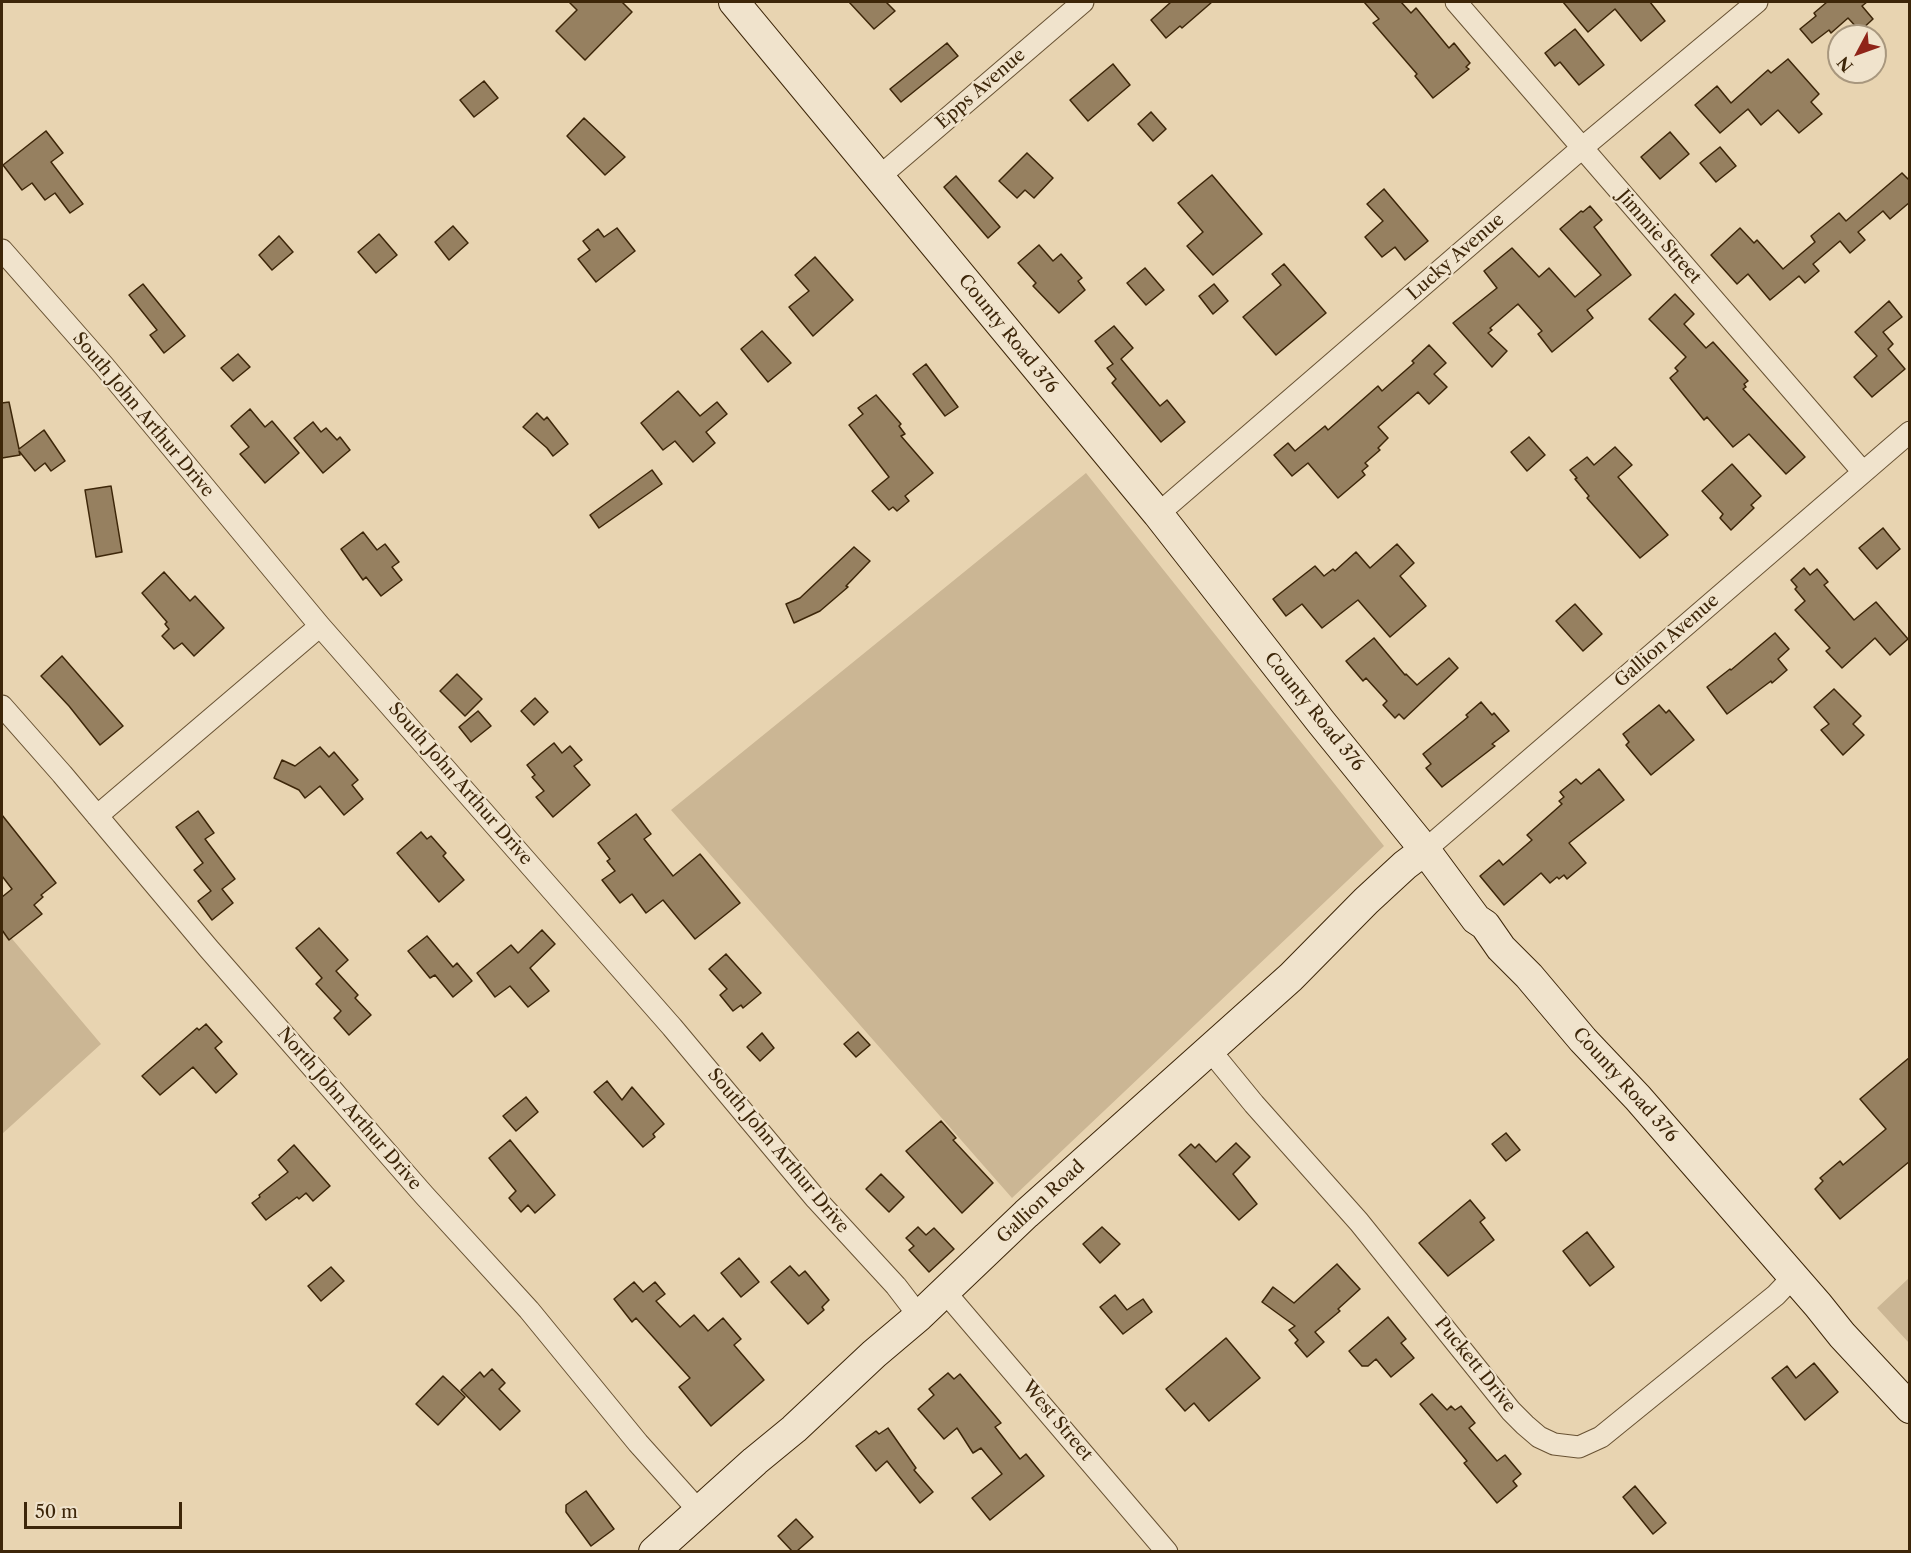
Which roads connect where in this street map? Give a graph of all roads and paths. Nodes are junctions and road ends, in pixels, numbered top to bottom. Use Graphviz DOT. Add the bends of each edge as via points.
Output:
graph roads {
  1 [pos="734,2"];
  2 [pos="1083,2"];
  3 [pos="1456,2"];
  4 [pos="1757,2"];
  5 [pos="1582,148"];
  6 [pos="879,177"];
  7 [pos="2,250"];
  8 [pos="1910,432"];
  9 [pos="1863,472"];
  10 [pos="1158,514"];
  11 [pos="320,626"];
  12 [pos="2,706"];
  13 [pos="97,816"];
  14 [pos="1425,850"];
  15 [pos="1209,1049"];
  16 [pos="1793,1277"];
  17 [pos="945,1292"];
  18 [pos="919,1316"];
  19 [pos="1910,1408"];
  20 [pos="699,1511"];
  21 [pos="654,1551"];
  22 [pos="1167,1551"];
  1 -- 6 [label="street, County Road 376"];
  2 -- 6 [label="street, Epps Avenue"];
  3 -- 5 [label="street, Jimmie Street"];
  4 -- 5 [label="street, Lucky Avenue"];
  5 -- 9 [label="street, Jimmie Street"];
  5 -- 10 [label="street, Lucky Avenue"];
  6 -- 10 [label="street, County Road 376"];
  7 -- 11 [label="street, South John Arthur Drive"];
  8 -- 9 [label="street, Gallion Avenue"];
  9 -- 14 [label="street, Gallion Avenue"];
  10 -- 14 [label="street, County Road 376"];
  11 -- 13 [label="street"];
  11 -- 18 [label="street, South John Arthur Drive"];
  12 -- 13 [label="street, North John Arthur Drive"];
  13 -- 20 [label="street, North John Arthur Drive" via="424,1195 529,1310"];
  14 -- 15 [label="street, Gallion Road"];
  14 -- 16 [label="street, County Road 376" via="1476,919"];
  15 -- 16 [label="street, Puckett Drive" via="1359,1222 1511,1410 1532,1431 1554,1444 1579,1447 1601,1437"];
  15 -- 17 [label="street, Gallion Road"];
  16 -- 19 [label="street, County Road 376"];
  17 -- 18 [label="street, Gallion Road"];
  17 -- 22 [label="street, West Street"];
  18 -- 20 [label="street, Gallion Road"];
  20 -- 21 [label="street, Gallion Road"];
}
